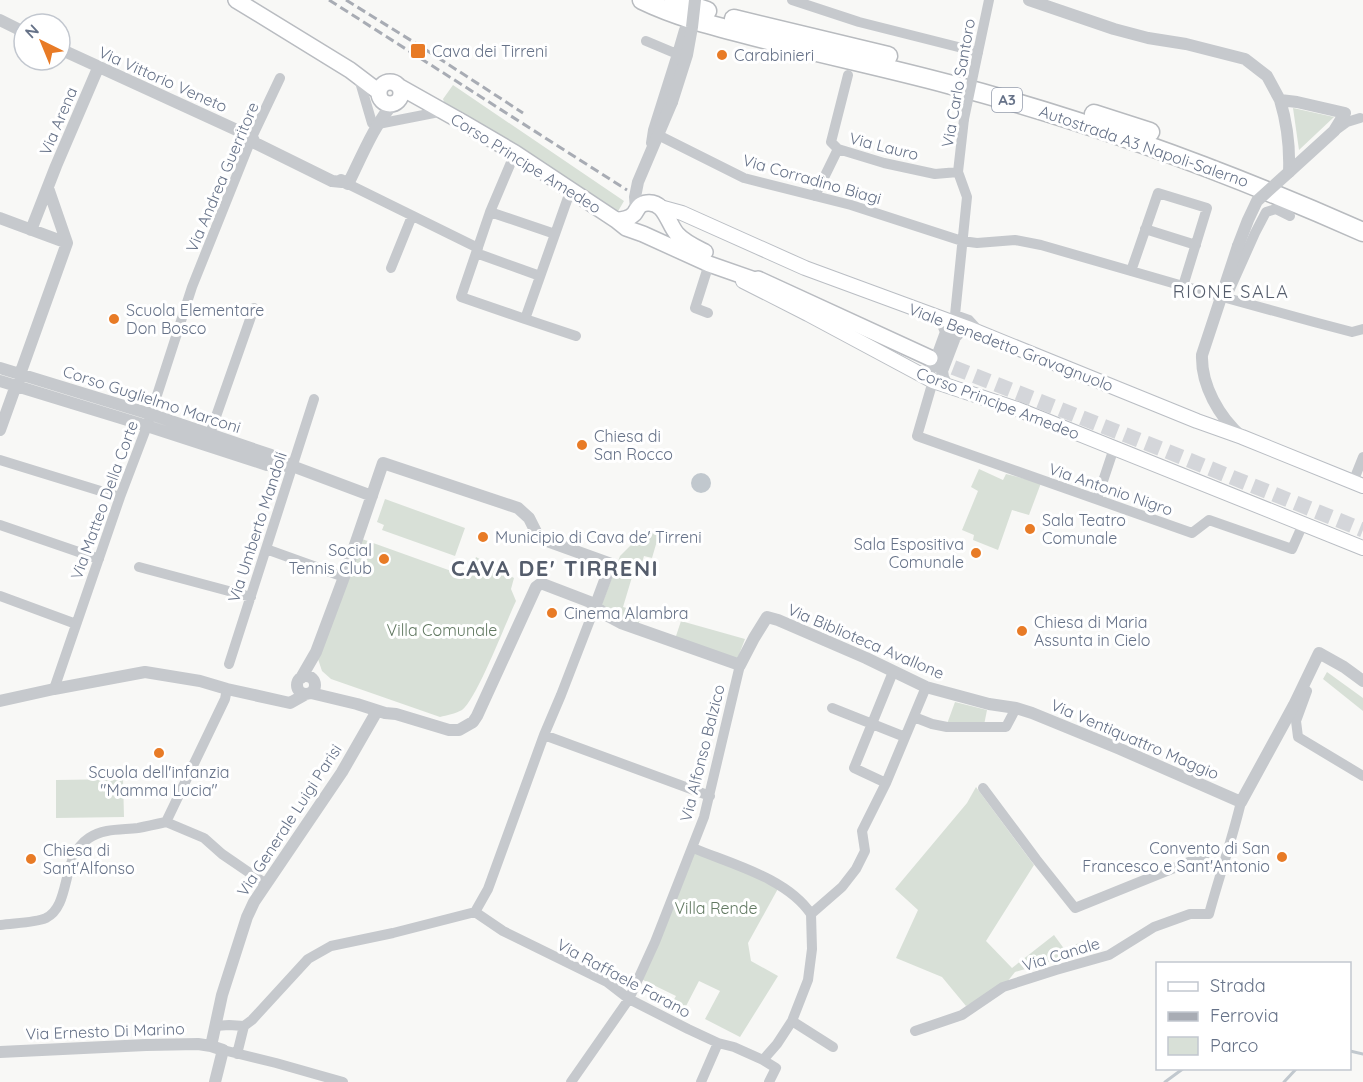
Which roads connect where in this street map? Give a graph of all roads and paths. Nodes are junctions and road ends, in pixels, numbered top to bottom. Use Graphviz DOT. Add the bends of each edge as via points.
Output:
graph roads {
  1 [pos="236,0"];
  2 [pos="642,0"];
  3 [pos="674,0"];
  4 [pos="695,0"];
  5 [pos="792,0"];
  6 [pos="989,0"];
  7 [pos="1029,0"];
  8 [pos="684,30"];
  9 [pos="646,41"];
  10 [pos="978,52"];
  11 [pos="677,54"];
  12 [pos="72,55"];
  13 [pos="98,68"];
  14 [pos="358,75"];
  15 [pos="848,75"];
  16 [pos="280,78"];
  17 [pos="390,94"];
  18 [pos="1280,99"];
  19 [pos="439,109"];
  20 [pos="1346,113"];
  21 [pos="1361,119"];
  22 [pos="375,123"];
  23 [pos="1334,131"];
  24 [pos="658,135"];
  25 [pos="252,138"];
  26 [pos="838,149"];
  27 [pos="515,153"];
  28 [pos="650,153"];
  29 [pos="958,172"];
  30 [pos="1289,172"];
  31 [pos="638,182"];
  32 [pos="345,183"];
  33 [pos="48,188"];
  34 [pos="571,189"];
  35 [pos="814,196"];
  36 [pos="657,203"];
  37 [pos="635,211"];
  38 [pos="490,212"];
  39 [pos="412,216"];
  40 [pos="1290,216"];
  41 [pos="0,218"];
  42 [pos="58,218"];
  43 [pos="1363,218"];
  44 [pos="616,220"];
  45 [pos="1145,229"];
  46 [pos="36,232"];
  47 [pos="1363,232"];
  48 [pos="555,234"];
  49 [pos="644,234"];
  50 [pos="962,241"];
  51 [pos="66,243"];
  52 [pos="1196,245"];
  53 [pos="477,250"];
  54 [pos="709,264"];
  55 [pos="391,268"];
  56 [pos="1131,271"];
  57 [pos="540,276"];
  58 [pos="766,284"];
  59 [pos="1183,286"];
  60 [pos="192,287"];
  61 [pos="1221,296"];
  62 [pos="254,308"];
  63 [pos="708,313"];
  64 [pos="935,316"];
  65 [pos="525,319"];
  66 [pos="1363,329"];
  67 [pos="977,332"];
  68 [pos="576,336"];
  69 [pos="930,358"];
  70 [pos="0,368"];
  71 [pos="918,373"];
  72 [pos="18,380"];
  73 [pos="0,381"];
  74 [pos="933,381"];
  75 [pos="947,386"];
  76 [pos="314,399"];
  77 [pos="1214,403"];
  78 [pos="148,420"];
  79 [pos="1197,422"];
  80 [pos="0,430"];
  81 [pos="1242,437"];
  82 [pos="208,440"];
  83 [pos="1114,448"];
  84 [pos="1363,457"];
  85 [pos="0,460"];
  86 [pos="292,466"];
  87 [pos="1358,484"];
  88 [pos="120,496"];
  89 [pos="372,496"];
  90 [pos="1097,499"];
  91 [pos="1303,524"];
  92 [pos="0,525"];
  93 [pos="1363,548"];
  94 [pos="266,549"];
  95 [pos="99,559"];
  96 [pos="139,567"];
  97 [pos="344,577"];
  98 [pos="0,596"];
  99 [pos="250,597"];
  100 [pos="595,607"];
  101 [pos="767,617"];
  102 [pos="76,624"];
  103 [pos="229,664"];
  104 [pos="740,665"];
  105 [pos="893,672"];
  106 [pos="1363,681"];
  107 [pos="309,685"];
  108 [pos="926,687"];
  109 [pos="1302,687"];
  110 [pos="54,689"];
  111 [pos="227,689"];
  112 [pos="0,700"];
  113 [pos="832,708"];
  114 [pos="1016,708"];
  115 [pos="381,712"];
  116 [pos="914,717"];
  117 [pos="872,724"];
  118 [pos="544,735"];
  119 [pos="905,737"];
  120 [pos="1363,776"];
  121 [pos="886,783"];
  122 [pos="983,788"];
  123 [pos="710,796"];
  124 [pos="1241,802"];
  125 [pos="166,822"];
  126 [pos="693,848"];
  127 [pos="1222,866"];
  128 [pos="266,884"];
  129 [pos="475,912"];
  130 [pos="811,914"];
  131 [pos="0,925"];
  132 [pos="629,999"];
  133 [pos="792,1021"];
  134 [pos="215,1026"];
  135 [pos="244,1026"];
  136 [pos="915,1031"];
  137 [pos="718,1043"];
  138 [pos="833,1047"];
  139 [pos="217,1048"];
  140 [pos="0,1052"];
  141 [pos="237,1054"];
  142 [pos="763,1060"];
  143 [pos="215,1082"];
  144 [pos="343,1082"];
  145 [pos="571,1082"];
  146 [pos="701,1082"];
  147 [pos="769,1082"];
  1 -- 14 [label="main road"];
  2 -- 47 [label="highway, Autostrada A3 Napoli-Salerno / A3" via="723,28 1072,119 1205,166"];
  3 -- 43 [label="highway, Autostrada A3 Napoli-Salerno / A3" via="734,19 992,83 1101,116 1214,156"];
  4 -- 24 [label="street, bridge" via="687,55"];
  5 -- 10 [label="street" via="859,22"];
  6 -- 10 [label="street, Via Carlo Santoro"];
  7 -- 18 [label="street" via="1114,29 1245,59 1266,75"];
  8 -- 11 [label="street"];
  9 -- 11 [label="street"];
  10 -- 29 [label="street, Via Carlo Santoro, bridge"];
  11 -- 28 [label="street"];
  12 -- 13 [label="street, Via Vittorio Veneto"];
  13 -- 25 [label="street, Via Vittorio Veneto"];
  13 -- 33 [label="street, Via Arena"];
  14 -- 17 [label="main road"];
  14 -- 22 [label="street"];
  15 -- 26 [label="street, Via Lauro" via="831,142"];
  16 -- 25 [label="street, Via Andrea Guerritore"];
  17 -- 19 [label="main road" via="405,104"];
  17 -- 22 [label="street"];
  18 -- 20 [label="street"];
  18 -- 30 [label="street" via="1285,114"];
  19 -- 22 [label="street"];
  19 -- 27 [label="main road, Corso Principe Amedeo"];
  20 -- 21 [label="street"];
  20 -- 23 [label="street"];
  21 -- 23 [label="street"];
  22 -- 32 [label="street"];
  23 -- 30 [label="street"];
  24 -- 28 [label="street"];
  24 -- 35 [label="street, Via Corradino Biagi" via="744,178"];
  25 -- 32 [label="street, Via Vittorio Veneto" via="259,137 331,171"];
  25 -- 60 [label="street, Via Andrea Guerritore"];
  26 -- 29 [label="street, Via Lauro" via="934,174"];
  26 -- 35 [label="street, Via Lauro"];
  27 -- 34 [label="main road, Corso Principe Amedeo"];
  27 -- 38 [label="street"];
  28 -- 31 [label="street"];
  29 -- 50 [label="street" via="967,197"];
  30 -- 61 [label="street, bridge" via="1257,201"];
  31 -- 36 [label="street" via="641,190"];
  31 -- 37 [label="street"];
  32 -- 39 [label="street"];
  33 -- 42 [label="street"];
  33 -- 46 [label="street, Via Arena"];
  34 -- 44 [label="main road, Corso Principe Amedeo"];
  34 -- 48 [label="street"];
  35 -- 50 [label="street, Via Corradino Biagi"];
  36 -- 37 [label="main road, Corso Principe Amedeo" via="643,203"];
  36 -- 58 [label="main road" via="682,239"];
  36 -- 64 [label="main road, Viale Benedetto Gravagnuolo" via="805,268"];
  37 -- 44 [label="main road, Corso Principe Amedeo"];
  37 -- 49 [label="main road"];
  38 -- 48 [label="street"];
  38 -- 53 [label="street"];
  39 -- 53 [label="street"];
  39 -- 55 [label="street"];
  40 -- 61 [label="street" via="1276,209 1266,212 1230,289"];
  41 -- 46 [label="street"];
  42 -- 46 [label="street" via="50,232"];
  42 -- 51 [label="street"];
  44 -- 49 [label="main road, Corso Principe Amedeo"];
  45 -- 52 [label="street"];
  45 -- 52 [label="street" via="1158,193 1208,208"];
  45 -- 56 [label="street"];
  46 -- 51 [label="street"];
  48 -- 57 [label="street"];
  49 -- 54 [label="main road, Corso Principe Amedeo"];
  50 -- 56 [label="street, Via Corradino Biagi" via="1032,243"];
  50 -- 67 [label="street" via="955,315 969,320"];
  51 -- 72 [label="street"];
  52 -- 59 [label="street"];
  53 -- 57 [label="street"];
  53 -- 65 [label="street" via="461,297"];
  54 -- 58 [label="main road"];
  54 -- 63 [label="street" via="695,308"];
  54 -- 71 [label="main road, Corso Principe Amedeo"];
  56 -- 59 [label="street, Via Corradino Biagi"];
  57 -- 65 [label="street"];
  58 -- 69 [label="main road"];
  59 -- 61 [label="street, Via Corradino Biagi"];
  60 -- 78 [label="street, Via Matteo Della Corte"];
  61 -- 66 [label="street, Via Corradino Biagi" via="1352,332"];
  61 -- 77 [label="street" via="1202,355 1204,379"];
  62 -- 82 [label="street"];
  64 -- 67 [label="main road, Viale Benedetto Gravagnuolo"];
  64 -- 71 [label="street" via="946,332 934,365 929,371"];
  65 -- 68 [label="street"];
  67 -- 75 [label="street" via="962,331 955,337 942,371"];
  67 -- 79 [label="main road, Viale Benedetto Gravagnuolo"];
  70 -- 72 [label="street, Corso Guglielmo Marconi"];
  71 -- 74 [label="main road, Corso Principe Amedeo"];
  72 -- 73 [label="street, Corso Guglielmo Marconi"];
  72 -- 78 [label="street, Corso Guglielmo Marconi"];
  72 -- 80 [label="street"];
  74 -- 75 [label="main road, Corso Principe Amedeo"];
  74 -- 90 [label="street, Via Antonio Nigro" via="917,436"];
  75 -- 83 [label="main road, Corso Principe Amedeo"];
  76 -- 86 [label="street, Via Umberto Mandoli"];
  77 -- 79 [label="street" via="1206,420"];
  77 -- 81 [label="street"];
  78 -- 82 [label="street, Corso Guglielmo Marconi"];
  78 -- 88 [label="street, Via Matteo Della Corte"];
  79 -- 81 [label="main road, Viale Benedetto Gravagnuolo"];
  81 -- 87 [label="main road, Viale Benedetto Gravagnuolo"];
  82 -- 86 [label="street, Corso Guglielmo Marconi" via="271,454"];
  83 -- 90 [label="street"];
  83 -- 91 [label="main road, Corso Principe Amedeo"];
  84 -- 87 [label="street"];
  85 -- 88 [label="street"];
  86 -- 89 [label="street, Corso Guglielmo Marconi"];
  86 -- 94 [label="street, Via Umberto Mandoli"];
  88 -- 95 [label="street, Via Matteo Della Corte"];
  89 -- 97 [label="street"];
  89 -- 100 [label="street" via="383,463 518,508 529,518 539,538 611,564"];
  90 -- 91 [label="street, Via Antonio Nigro" via="1192,534 1209,520 1292,549"];
  91 -- 93 [label="main road, Corso Principe Amedeo"];
  92 -- 95 [label="street"];
  94 -- 97 [label="street"];
  94 -- 99 [label="street, Via Umberto Mandoli"];
  95 -- 102 [label="street, Via Matteo Della Corte"];
  96 -- 99 [label="street"];
  97 -- 107 [label="street" via="316,652"];
  98 -- 102 [label="street"];
  99 -- 103 [label="street, Via Umberto Mandoli"];
  100 -- 104 [label="street" via="621,623"];
  100 -- 115 [label="street" via="588,608 545,591 538,594 484,716 470,732 449,737"];
  100 -- 115 [label="street" via="543,584 536,587 486,699 473,722 459,730"];
  100 -- 118 [label="street"];
  101 -- 104 [label="street, Via Alfonso Balzico"];
  101 -- 105 [label="street, Via Biblioteca Avallone"];
  102 -- 110 [label="street, Via Matteo Della Corte"];
  104 -- 123 [label="street, Via Alfonso Balzico"];
  105 -- 108 [label="street, Via Biblioteca Avallone"];
  105 -- 117 [label="street"];
  106 -- 109 [label="street" via="1319,653"];
  107 -- 111 [label="street" via="290,703"];
  107 -- 115 [label="street" via="334,698"];
  108 -- 114 [label="street, Via Biblioteca Avallone"];
  108 -- 116 [label="street"];
  109 -- 120 [label="street" via="1307,692 1296,721 1298,737"];
  109 -- 124 [label="street"];
  110 -- 111 [label="street" via="145,672"];
  110 -- 112 [label="street"];
  111 -- 125 [label="street"];
  113 -- 117 [label="street"];
  114 -- 116 [label="street" via="1006,727 947,727"];
  114 -- 124 [label="street, Via Ventiquattro Maggio"];
  115 -- 128 [label="street, Via Generale Luigi Parisi"];
  116 -- 119 [label="street"];
  117 -- 119 [label="street"];
  117 -- 121 [label="street" via="854,768"];
  118 -- 123 [label="street"];
  118 -- 129 [label="street" via="488,889"];
  119 -- 121 [label="street"];
  121 -- 130 [label="street" via="862,831 865,851 856,870"];
  122 -- 127 [label="street" via="1075,908 1189,862"];
  123 -- 126 [label="street, Via Alfonso Balzico"];
  124 -- 127 [label="street, Via Canale"];
  125 -- 128 [label="street" via="204,837"];
  125 -- 131 [label="street" via="102,831 90,837 74,856 63,896 54,912 44,919"];
  126 -- 130 [label="street" via="785,888"];
  126 -- 132 [label="street, Via Alfonso Balzico"];
  127 -- 136 [label="street, Via Canale" via="1209,914 1190,914 1154,927 1109,955 1003,987 962,1015"];
  128 -- 134 [label="street, Via Generale Luigi Parisi" via="247,917"];
  129 -- 132 [label="street, Via Raffaele Farano" via="503,931 607,982"];
  129 -- 135 [label="street" via="331,946 308,959"];
  130 -- 133 [label="street" via="808,980"];
  132 -- 137 [label="street, Via Raffaele Farano"];
  132 -- 145 [label="street, Via Alfonso Balzico"];
  133 -- 138 [label="street"];
  133 -- 142 [label="street"];
  134 -- 135 [label="street"];
  134 -- 139 [label="street, Via Generale Luigi Parisi"];
  135 -- 141 [label="street"];
  137 -- 142 [label="street, Via Raffaele Farano"];
  137 -- 146 [label="street"];
  139 -- 140 [label="street, Via Ernesto Di Marino" via="146,1045"];
  139 -- 141 [label="street"];
  139 -- 143 [label="street, Via Generale Luigi Parisi"];
  141 -- 144 [label="street"];
  142 -- 147 [label="street" via="776,1068"];
}
